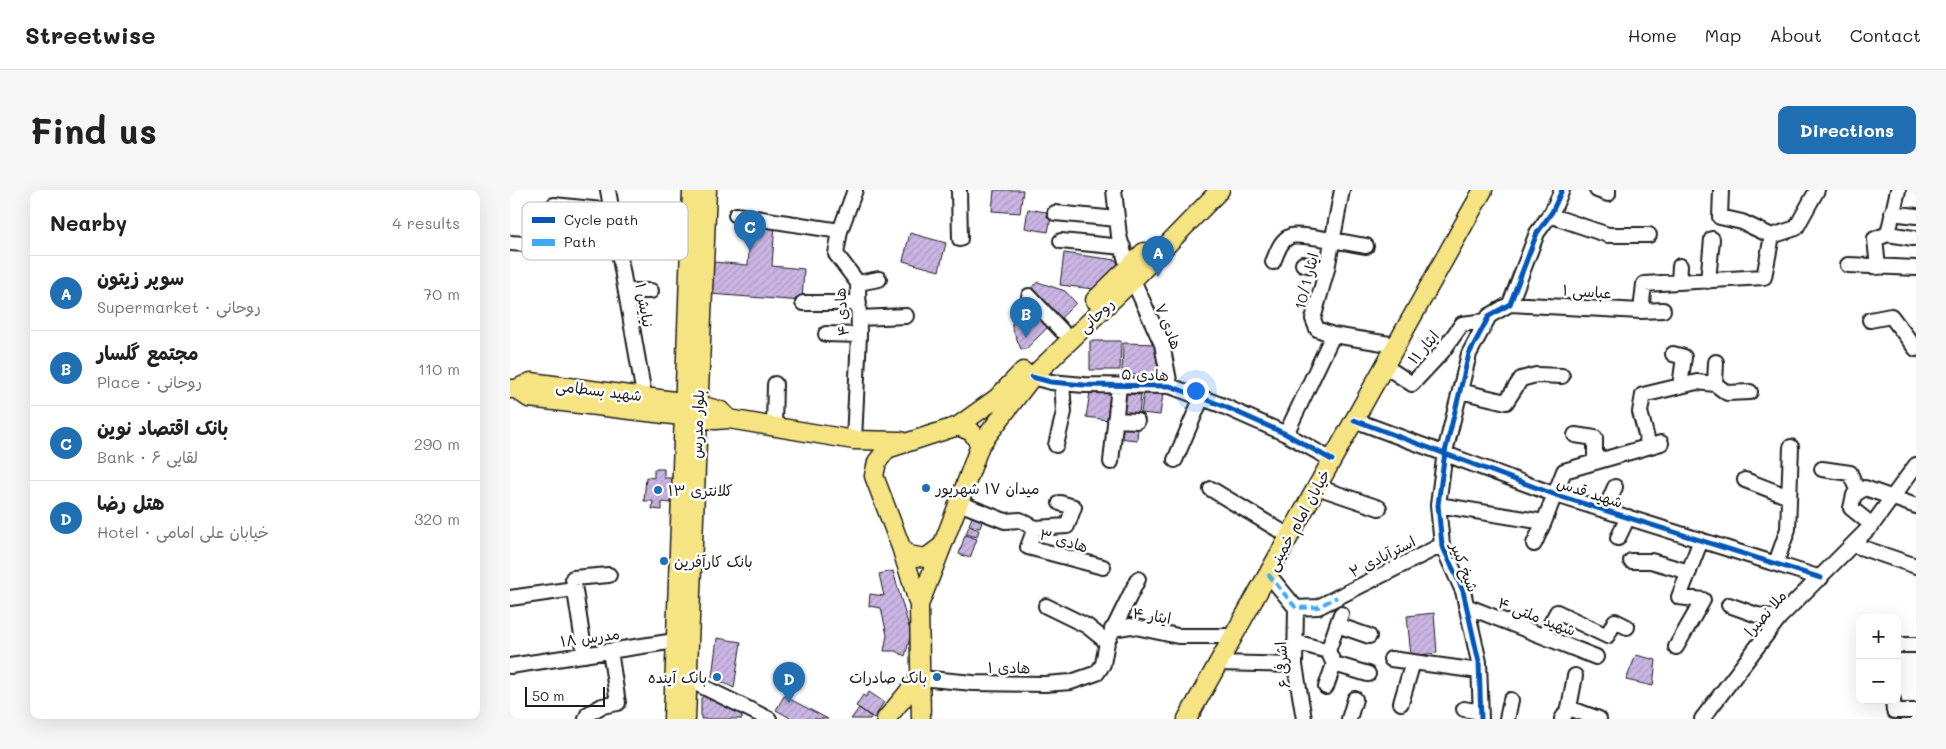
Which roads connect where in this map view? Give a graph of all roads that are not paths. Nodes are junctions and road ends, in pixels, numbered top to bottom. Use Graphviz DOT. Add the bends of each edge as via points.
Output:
graph roads {
  1 [pos="692,190"];
  2 [pos="707,190"];
  3 [pos="854,190"];
  4 [pos="959,190"];
  5 [pos="1114,190"];
  6 [pos="1207,190"];
  7 [pos="1220,190"];
  8 [pos="1342,190"];
  9 [pos="1483,190"];
  10 [pos="1562,190"];
  11 [pos="1597,190"];
  12 [pos="1608,190"];
  13 [pos="1721,190"];
  14 [pos="1817,190"];
  15 [pos="1898,190"];
  16 [pos="1055,213"];
  17 [pos="1892,213"];
  18 [pos="736,215"];
  19 [pos="1550,215"];
  20 [pos="1916,216"];
  21 [pos="1117,219"];
  22 [pos="840,231"];
  23 [pos="1888,234"];
  24 [pos="1649,235"];
  25 [pos="1772,236"];
  26 [pos="960,238"];
  27 [pos="1913,238"];
  28 [pos="1712,239"];
  29 [pos="1061,241"];
  30 [pos="1332,241"];
  31 [pos="1123,246"];
  32 [pos="1366,246"];
  33 [pos="622,260"];
  34 [pos="1273,262"];
  35 [pos="1303,264"];
  36 [pos="1848,265"];
  37 [pos="1680,266"];
  38 [pos="1878,267"];
  39 [pos="1916,268"];
  40 [pos="1327,269"];
  41 [pos="1130,274"];
  42 [pos="879,279"];
  43 [pos="1708,280"];
  44 [pos="1679,282"];
  45 [pos="858,283"];
  46 [pos="626,291"];
  47 [pos="651,291"];
  48 [pos="1029,296"];
  49 [pos="803,303"];
  50 [pos="859,303"];
  51 [pos="1510,304"];
  52 [pos="1093,310"];
  53 [pos="1663,310"];
  54 [pos="1641,311"];
  55 [pos="906,316"];
  56 [pos="859,318"];
  57 [pos="1870,320"];
  58 [pos="1486,322"];
  59 [pos="1062,332"];
  60 [pos="826,334"];
  61 [pos="859,335"];
  62 [pos="1333,335"];
  63 [pos="1396,345"];
  64 [pos="1916,349"];
  65 [pos="1673,354"];
  66 [pos="1716,362"];
  67 [pos="1384,366"];
  68 [pos="1562,376"];
  69 [pos="1032,377"];
  70 [pos="1062,383"];
  71 [pos="775,384"];
  72 [pos="1715,384"];
  73 [pos="1119,386"];
  74 [pos="1170,386"];
  75 [pos="1680,386"];
  76 [pos="513,389"];
  77 [pos="1460,391"];
  78 [pos="1750,392"];
  79 [pos="644,395"];
  80 [pos="1202,397"];
  81 [pos="690,409"];
  82 [pos="1116,420"];
  83 [pos="1354,420"];
  84 [pos="1137,421"];
  85 [pos="774,426"];
  86 [pos="958,426"];
  87 [pos="1286,434"];
  88 [pos="1575,435"];
  89 [pos="857,440"];
  90 [pos="911,440"];
  91 [pos="1056,444"];
  92 [pos="980,445"];
  93 [pos="1791,447"];
  94 [pos="1445,452"];
  95 [pos="1175,460"];
  96 [pos="1332,460"];
  97 [pos="1111,462"];
  98 [pos="1595,462"];
  99 [pos="1916,465"];
  100 [pos="1822,469"];
  101 [pos="874,476"];
  102 [pos="1745,480"];
  103 [pos="1317,486"];
  104 [pos="1614,487"];
  105 [pos="1211,489"];
  106 [pos="1858,492"];
  107 [pos="1556,494"];
  108 [pos="1789,496"];
  109 [pos="1892,498"];
  110 [pos="959,504"];
  111 [pos="1060,504"];
  112 [pos="1438,505"];
  113 [pos="1916,506"];
  114 [pos="1379,508"];
  115 [pos="1605,510"];
  116 [pos="1628,517"];
  117 [pos="1544,522"];
  118 [pos="1872,525"];
  119 [pos="1035,528"];
  120 [pos="1289,536"];
  121 [pos="1618,538"];
  122 [pos="1701,540"];
  123 [pos="1534,544"];
  124 [pos="1442,545"];
  125 [pos="1854,545"];
  126 [pos="942,546"];
  127 [pos="901,547"];
  128 [pos="1631,561"];
  129 [pos="1776,564"];
  130 [pos="1916,566"];
  131 [pos="1103,567"];
  132 [pos="1689,572"];
  133 [pos="1268,574"];
  134 [pos="609,575"];
  135 [pos="1821,578"];
  136 [pos="1138,580"];
  137 [pos="574,589"];
  138 [pos="510,598"];
  139 [pos="919,605"];
  140 [pos="1729,605"];
  141 [pos="1046,606"];
  142 [pos="1466,606"];
  143 [pos="1296,608"];
  144 [pos="1779,618"];
  145 [pos="1627,627"];
  146 [pos="1109,635"];
  147 [pos="1234,636"];
  148 [pos="1369,636"];
  149 [pos="1544,636"];
  150 [pos="675,642"];
  151 [pos="1295,642"];
  152 [pos="1901,645"];
  153 [pos="1916,645"];
  154 [pos="1676,647"];
  155 [pos="610,651"];
  156 [pos="1328,651"];
  157 [pos="585,655"];
  158 [pos="1596,657"];
  159 [pos="1391,659"];
  160 [pos="1413,662"];
  161 [pos="1218,663"];
  162 [pos="1334,664"];
  163 [pos="1296,665"];
  164 [pos="510,666"];
  165 [pos="1479,671"];
  166 [pos="1368,674"];
  167 [pos="1575,676"];
  168 [pos="920,678"];
  169 [pos="687,679"];
  170 [pos="1326,687"];
  171 [pos="1355,699"];
  172 [pos="1511,700"];
  173 [pos="1401,702"];
  174 [pos="1893,704"];
  175 [pos="1464,709"];
  176 [pos="1916,711"];
  177 [pos="1565,713"];
  178 [pos="1480,716"];
  179 [pos="586,719"];
  180 [pos="673,719"];
  181 [pos="686,719"];
  182 [pos="769,719"];
  183 [pos="886,719"];
  184 [pos="921,719"];
  185 [pos="1187,719"];
  186 [pos="1303,719"];
  187 [pos="1309,719"];
  188 [pos="1349,719"];
  189 [pos="1506,719"];
  190 [pos="1599,719"];
  191 [pos="1702,719"];
  1 -- 81 [label="main road, بلوار مدرس"];
  2 -- 81 [label="main road, بلوار مدرس"];
  3 -- 22 [label="street, هادی ۴"];
  4 -- 26 [label="street"];
  5 -- 21 [label="street, هادی ۷"];
  6 -- 41 [label="main road, روحانی"];
  7 -- 41 [label="main road, روحانی"];
  8 -- 30 [label="street, ایثار 10/1"];
  9 -- 63 [label="main road, خیابان امام خمینی"];
  10 -- 19 [label="street"];
  11 -- 12 [label="street" via="1608,194"];
  13 -- 25 [label="street" via="1720,217 1742,222"];
  14 -- 25 [label="street" via="1796,228"];
  15 -- 17 [label="street"];
  16 -- 21 [label="street"];
  17 -- 20 [label="street"];
  17 -- 23 [label="street"];
  18 -- 22 [label="street"];
  19 -- 24 [label="street" via="1608,235"];
  19 -- 51 [label="street" via="1537,233"];
  21 -- 31 [label="street, هادی ۷"];
  22 -- 45 [label="street, هادی ۴" via="836,254"];
  23 -- 27 [label="street"];
  23 -- 38 [label="street" via="1875,239"];
  25 -- 43 [label="street" via="1764,278"];
  28 -- 43 [label="street"];
  29 -- 31 [label="street"];
  30 -- 32 [label="street"];
  30 -- 34 [label="street" via="1290,236 1280,244"];
  30 -- 40 [label="street, ایثار 10/1"];
  31 -- 41 [label="street, هادی ۷"];
  33 -- 46 [label="street, نیایش ۱"];
  35 -- 40 [label="street"];
  36 -- 38 [label="street"];
  37 -- 44 [label="street"];
  38 -- 39 [label="street"];
  40 -- 62 [label="street, ایثار 10/1" via="1312,319 1317,329"];
  41 -- 52 [label="main road, روحانی"];
  41 -- 74 [label="street, هادی ۷" via="1162,344"];
  42 -- 45 [label="street"];
  43 -- 44 [label="street"];
  44 -- 54 [label="street" via="1644,284"];
  45 -- 50 [label="street, هادی ۴"];
  46 -- 47 [label="street"];
  46 -- 79 [label="street, نیایش ۱"];
  48 -- 59 [label="street"];
  49 -- 50 [label="street"];
  50 -- 56 [label="street, هادی ۴"];
  51 -- 54 [label="street, عباسی ۱"];
  51 -- 58 [label="street" via="1488,316"];
  52 -- 59 [label="main road, روحانی"];
  52 -- 69 [label="main road, روحانی"];
  53 -- 54 [label="street, عباسی ۱"];
  55 -- 56 [label="street"];
  56 -- 61 [label="street, هادی ۴"];
  57 -- 64 [label="street" via="1891,316"];
  58 -- 67 [label="street, ایثار ۱۱" via="1462,324 1442,352 1412,384"];
  58 -- 77 [label="street, شیخ کبیر" via="1469,354"];
  59 -- 86 [label="main road, روحانی" via="997,398"];
  60 -- 61 [label="street"];
  61 -- 89 [label="street, هادی ۴"];
  62 -- 63 [label="street, ایثار 10/1"];
  62 -- 87 [label="street"];
  63 -- 67 [label="main road, خیابان امام خمینی"];
  65 -- 75 [label="street" via="1684,357"];
  66 -- 72 [label="street"];
  67 -- 83 [label="main road, خیابان امام خمینی"];
  68 -- 77 [label="street" via="1536,375 1521,379 1506,402"];
  69 -- 70 [label="street, هادی ۵"];
  69 -- 92 [label="main road, روحانی"];
  70 -- 73 [label="street, هادی ۵"];
  70 -- 91 [label="street" via="1064,412"];
  71 -- 85 [label="street"];
  72 -- 75 [label="street" via="1697,382"];
  72 -- 78 [label="street" via="1727,393"];
  73 -- 74 [label="street, هادی ۵"];
  73 -- 82 [label="street"];
  74 -- 80 [label="street, هادی ۵"];
  75 -- 98 [label="street" via="1643,395 1640,412 1655,445"];
  76 -- 79 [label="main road, شهید بسطامی" via="531,382"];
  76 -- 81 [label="main road, شهید بسطامی" via="529,398"];
  77 -- 94 [label="street, شیخ کبیر"];
  79 -- 81 [label="main road, شهید بسطامی"];
  80 -- 87 [label="street, هادی ۵"];
  80 -- 95 [label="street"];
  81 -- 85 [label="main road" via="715,420"];
  81 -- 150 [label="main road, بلوار مدرس"];
  81 -- 169 [label="main road, بلوار مدرس"];
  82 -- 84 [label="street"];
  82 -- 97 [label="street"];
  83 -- 94 [label="street, شهید قدس"];
  83 -- 96 [label="main road, خیابان امام خمینی"];
  85 -- 89 [label="main road"];
  86 -- 90 [label="main road"];
  86 -- 92 [label="main road" via="972,432"];
  87 -- 96 [label="street, هادی ۵"];
  88 -- 98 [label="street" via="1595,438"];
  89 -- 90 [label="main road"];
  89 -- 101 [label="main road"];
  90 -- 101 [label="main road" via="887,449 877,462"];
  92 -- 110 [label="main road"];
  93 -- 108 [label="street"];
  94 -- 107 [label="street, شهید قدس"];
  94 -- 112 [label="street, شیخ کبیر"];
  96 -- 103 [label="main road, خیابان امام خمینی"];
  98 -- 107 [label="street" via="1564,470"];
  99 -- 109 [label="street, ملا نصیرا"];
  100 -- 106 [label="street" via="1850,473"];
  101 -- 127 [label="main road"];
  102 -- 108 [label="street"];
  103 -- 114 [label="street"];
  103 -- 120 [label="main road, خیابان امام خمینی"];
  104 -- 115 [label="street"];
  105 -- 120 [label="street"];
  106 -- 109 [label="street" via="1865,488"];
  106 -- 118 [label="street" via="1851,508"];
  107 -- 115 [label="street, شهید قدس"];
  107 -- 117 [label="street"];
  108 -- 129 [label="street" via="1788,530"];
  109 -- 113 [label="street"];
  109 -- 118 [label="street, ملا نصیرا"];
  110 -- 119 [label="street, هادی ۳" via="1005,521 1020,520"];
  110 -- 126 [label="main road"];
  111 -- 119 [label="street" via="1074,507 1068,526"];
  112 -- 117 [label="street"];
  112 -- 124 [label="street, شیخ کبیر"];
  115 -- 116 [label="street, شهید قدس"];
  116 -- 121 [label="street"];
  116 -- 122 [label="street, شهید قدس"];
  117 -- 123 [label="street"];
  118 -- 125 [label="street, ملا نصیرا"];
  119 -- 131 [label="street, هادی ۳" via="1028,547"];
  120 -- 133 [label="main road, خیابان امام خمینی"];
  122 -- 129 [label="street, شهید قدس"];
  122 -- 132 [label="street"];
  124 -- 142 [label="street, شیخ کبیر" via="1463,590"];
  124 -- 143 [label="street, استرآبادی ٣" via="1318,607"];
  125 -- 130 [label="street"];
  125 -- 135 [label="street, ملا نصیرا"];
  126 -- 127 [label="main road" via="926,558 908,555"];
  126 -- 139 [label="main road"];
  127 -- 139 [label="main road"];
  128 -- 132 [label="street" via="1651,561"];
  129 -- 135 [label="street, شهید قدس"];
  132 -- 154 [label="street" via="1680,597 1704,600"];
  133 -- 143 [label="street"];
  133 -- 147 [label="main road, خیابان امام خمینی"];
  134 -- 137 [label="street" via="573,578"];
  135 -- 144 [label="street, ملا نصیرا"];
  136 -- 146 [label="street"];
  137 -- 138 [label="street"];
  137 -- 157 [label="street"];
  139 -- 168 [label="main road"];
  140 -- 144 [label="street" via="1757,615"];
  141 -- 146 [label="street"];
  142 -- 149 [label="street, شهید ملتی ۴"];
  142 -- 165 [label="street, شیخ کبیر"];
  143 -- 151 [label="street, اشرفی ۶"];
  144 -- 191 [label="street, ملا نصیرا"];
  145 -- 149 [label="street" via="1615,621 1607,636 1557,612"];
  146 -- 147 [label="street, ایثار ۴" via="1131,626 1178,636"];
  146 -- 168 [label="street, هادی ۱" via="1097,674 1071,682 973,683"];
  147 -- 161 [label="main road, خیابان امام خمینی"];
  148 -- 156 [label="street" via="1339,620"];
  149 -- 158 [label="street, شهید ملتی ۴"];
  150 -- 155 [label="street, مدرس ۱۸"];
  150 -- 180 [label="main road, بلوار مدرس"];
  151 -- 156 [label="street"];
  151 -- 163 [label="street, اشرفی ۶"];
  152 -- 153 [label="street"];
  155 -- 157 [label="street, مدرس ۱۸"];
  155 -- 179 [label="street" via="618,703 602,706 588,714"];
  156 -- 162 [label="street"];
  157 -- 164 [label="street, مدرس ۱۸"];
  159 -- 160 [label="street"];
  160 -- 165 [label="street"];
  160 -- 173 [label="street"];
  161 -- 163 [label="street"];
  161 -- 185 [label="main road, خیابان امام خمینی"];
  162 -- 166 [label="street"];
  162 -- 170 [label="street"];
  163 -- 186 [label="street, اشرفی ۶"];
  165 -- 178 [label="street, شیخ کبیر"];
  167 -- 177 [label="street"];
  168 -- 183 [label="main road"];
  168 -- 184 [label="main road"];
  169 -- 181 [label="main road, بلوار مدرس"];
  169 -- 182 [label="street"];
  171 -- 188 [label="street"];
  172 -- 189 [label="street"];
  174 -- 176 [label="street" via="1894,711"];
  175 -- 178 [label="street"];
  177 -- 190 [label="street"];
  186 -- 187 [label="street"];
}
